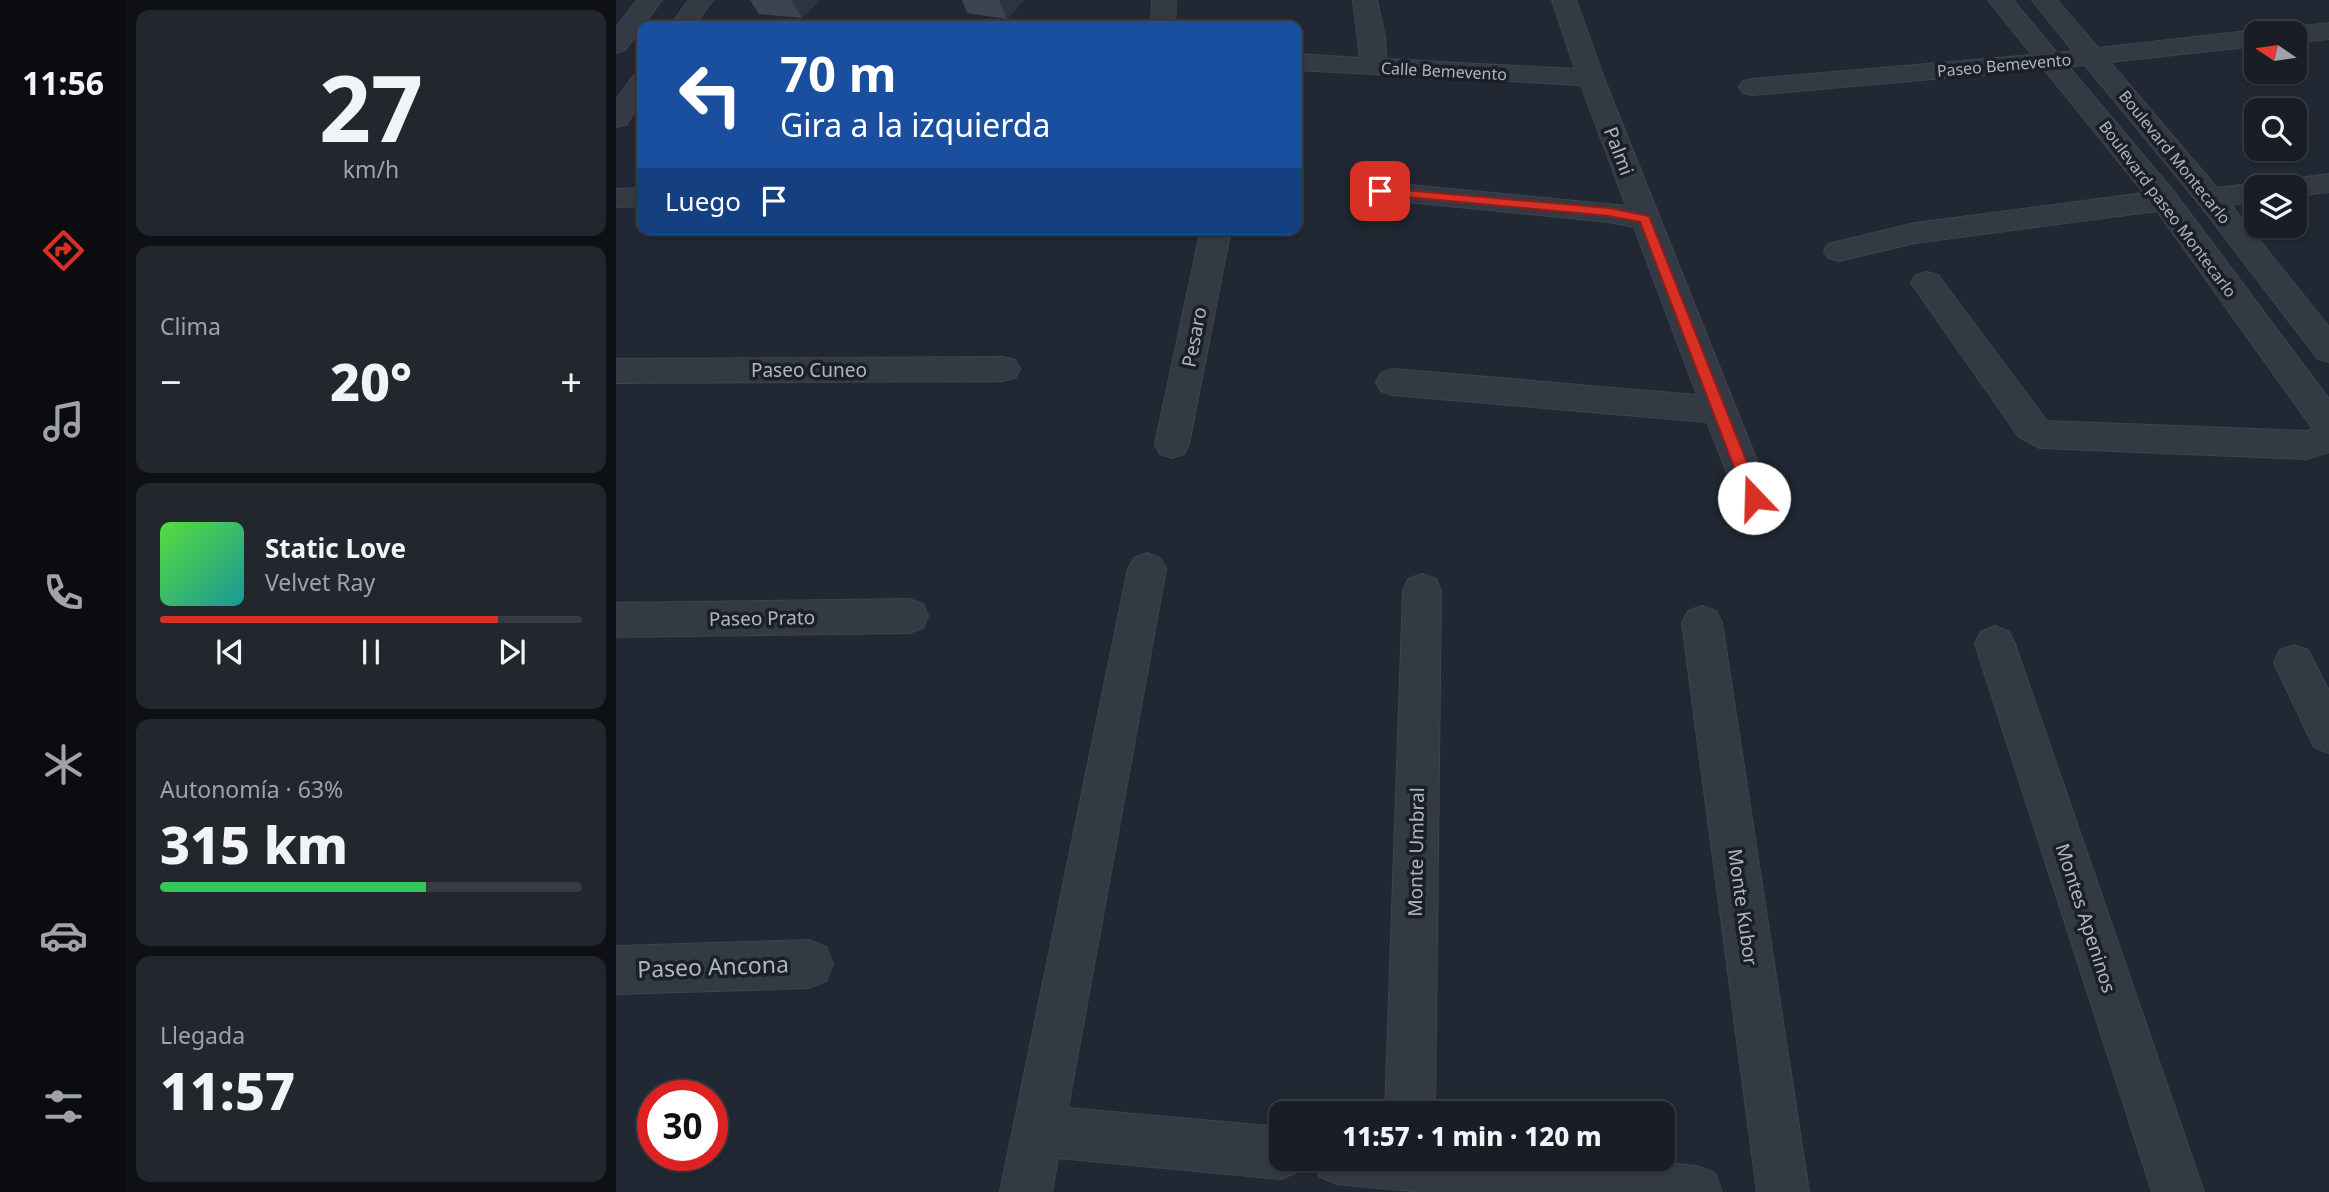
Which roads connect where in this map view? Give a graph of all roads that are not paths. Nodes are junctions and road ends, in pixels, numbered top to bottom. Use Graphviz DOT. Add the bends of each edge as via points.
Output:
graph roads {
  1 [pos="650,0"];
  2 [pos="701,0"];
  3 [pos="1164,0"];
  4 [pos="1364,0"];
  5 [pos="1564,0"];
  6 [pos="2000,0"];
  7 [pos="2044,0"];
  8 [pos="686,21"];
  9 [pos="1163,21"];
  10 [pos="2329,31"];
  11 [pos="2307,33"];
  12 [pos="2244,39"];
  13 [pos="616,45"];
  14 [pos="2092,57"];
  15 [pos="637,58"];
  16 [pos="2052,61"];
  17 [pos="1302,62"];
  18 [pos="616,63"];
  19 [pos="1373,67"];
  20 [pos="1591,78"];
  21 [pos="1752,88"];
  22 [pos="637,89"];
  23 [pos="616,119"];
  24 [pos="2329,183"];
  25 [pos="2307,186"];
  26 [pos="1380,191"];
  27 [pos="2244,194"];
  28 [pos="637,197"];
  29 [pos="616,198"];
  30 [pos="2210,198"];
  31 [pos="2165,200"];
  32 [pos="1645,219"];
  33 [pos="1215,235"];
  34 [pos="1839,251"];
  35 [pos="1927,283"];
  36 [pos="2329,350"];
  37 [pos="1003,369"];
  38 [pos="616,371"];
  39 [pos="1393,382"];
  40 [pos="1720,410"];
  41 [pos="2329,425"];
  42 [pos="2329,438"];
  43 [pos="1172,444"];
  44 [pos="1754,498"];
  45 [pos="1147,569"];
  46 [pos="1422,591"];
  47 [pos="909,616"];
  48 [pos="616,620"];
  49 [pos="1702,623"];
  50 [pos="1995,644"];
  51 [pos="2294,663"];
  52 [pos="2329,733"];
  53 [pos="809,964"];
  54 [pos="616,970"];
  55 [pos="1410,1101"];
  56 [pos="1038,1131"];
  57 [pos="1269,1152"];
  58 [pos="1495,1171"];
  59 [pos="1026,1192"];
  60 [pos="1696,1192"];
  61 [pos="1783,1192"];
  62 [pos="2178,1192"];
  1 -- 13 [label="street"];
  2 -- 8 [label="street"];
  3 -- 9 [label="street"];
  4 -- 19 [label="street"];
  5 -- 20 [label="street, Palmi"];
  6 -- 16 [label="street, Boulevard paseo Montecarlo"];
  7 -- 14 [label="street, Boulevard Montecarlo"];
  10 -- 11 [label="street"];
  12 -- 14 [label="street, Paseo Bemevento"];
  14 -- 16 [label="street, Paseo Bemevento"];
  14 -- 30 [label="street, Boulevard Montecarlo"];
  15 -- 18 [label="street"];
  16 -- 21 [label="street, Paseo Bemevento"];
  16 -- 31 [label="street, Boulevard paseo Montecarlo"];
  17 -- 19 [label="street, Calle Bemevento"];
  19 -- 20 [label="street, Calle Bemevento"];
  20 -- 32 [label="street, Palmi"];
  22 -- 23 [label="street"];
  24 -- 25 [label="street"];
  26 -- 32 [label="street"];
  27 -- 30 [label="street"];
  28 -- 29 [label="street"];
  30 -- 36 [label="street, Boulevard Montecarlo"];
  31 -- 34 [label="street" via="1915,233"];
  31 -- 41 [label="street, Boulevard paseo Montecarlo"];
  32 -- 40 [label="street, Palmi"];
  33 -- 43 [label="street, Pesaro"];
  35 -- 42 [label="street" via="2031,428 2040,434 2307,445"];
  37 -- 38 [label="street, Paseo Cuneo"];
  39 -- 40 [label="street"];
  40 -- 44 [label="street, Palmi"];
  45 -- 56 [label="street"];
  46 -- 55 [label="street, Monte Umbral"];
  47 -- 48 [label="street, Paseo Prato"];
  49 -- 61 [label="street, Monte Kubor"];
  50 -- 62 [label="street, Montes Apeninos"];
  51 -- 52 [label="street"];
  53 -- 54 [label="street, Paseo Ancona"];
  56 -- 57 [label="street"];
  56 -- 59 [label="street"];
  58 -- 60 [label="street"];
}
